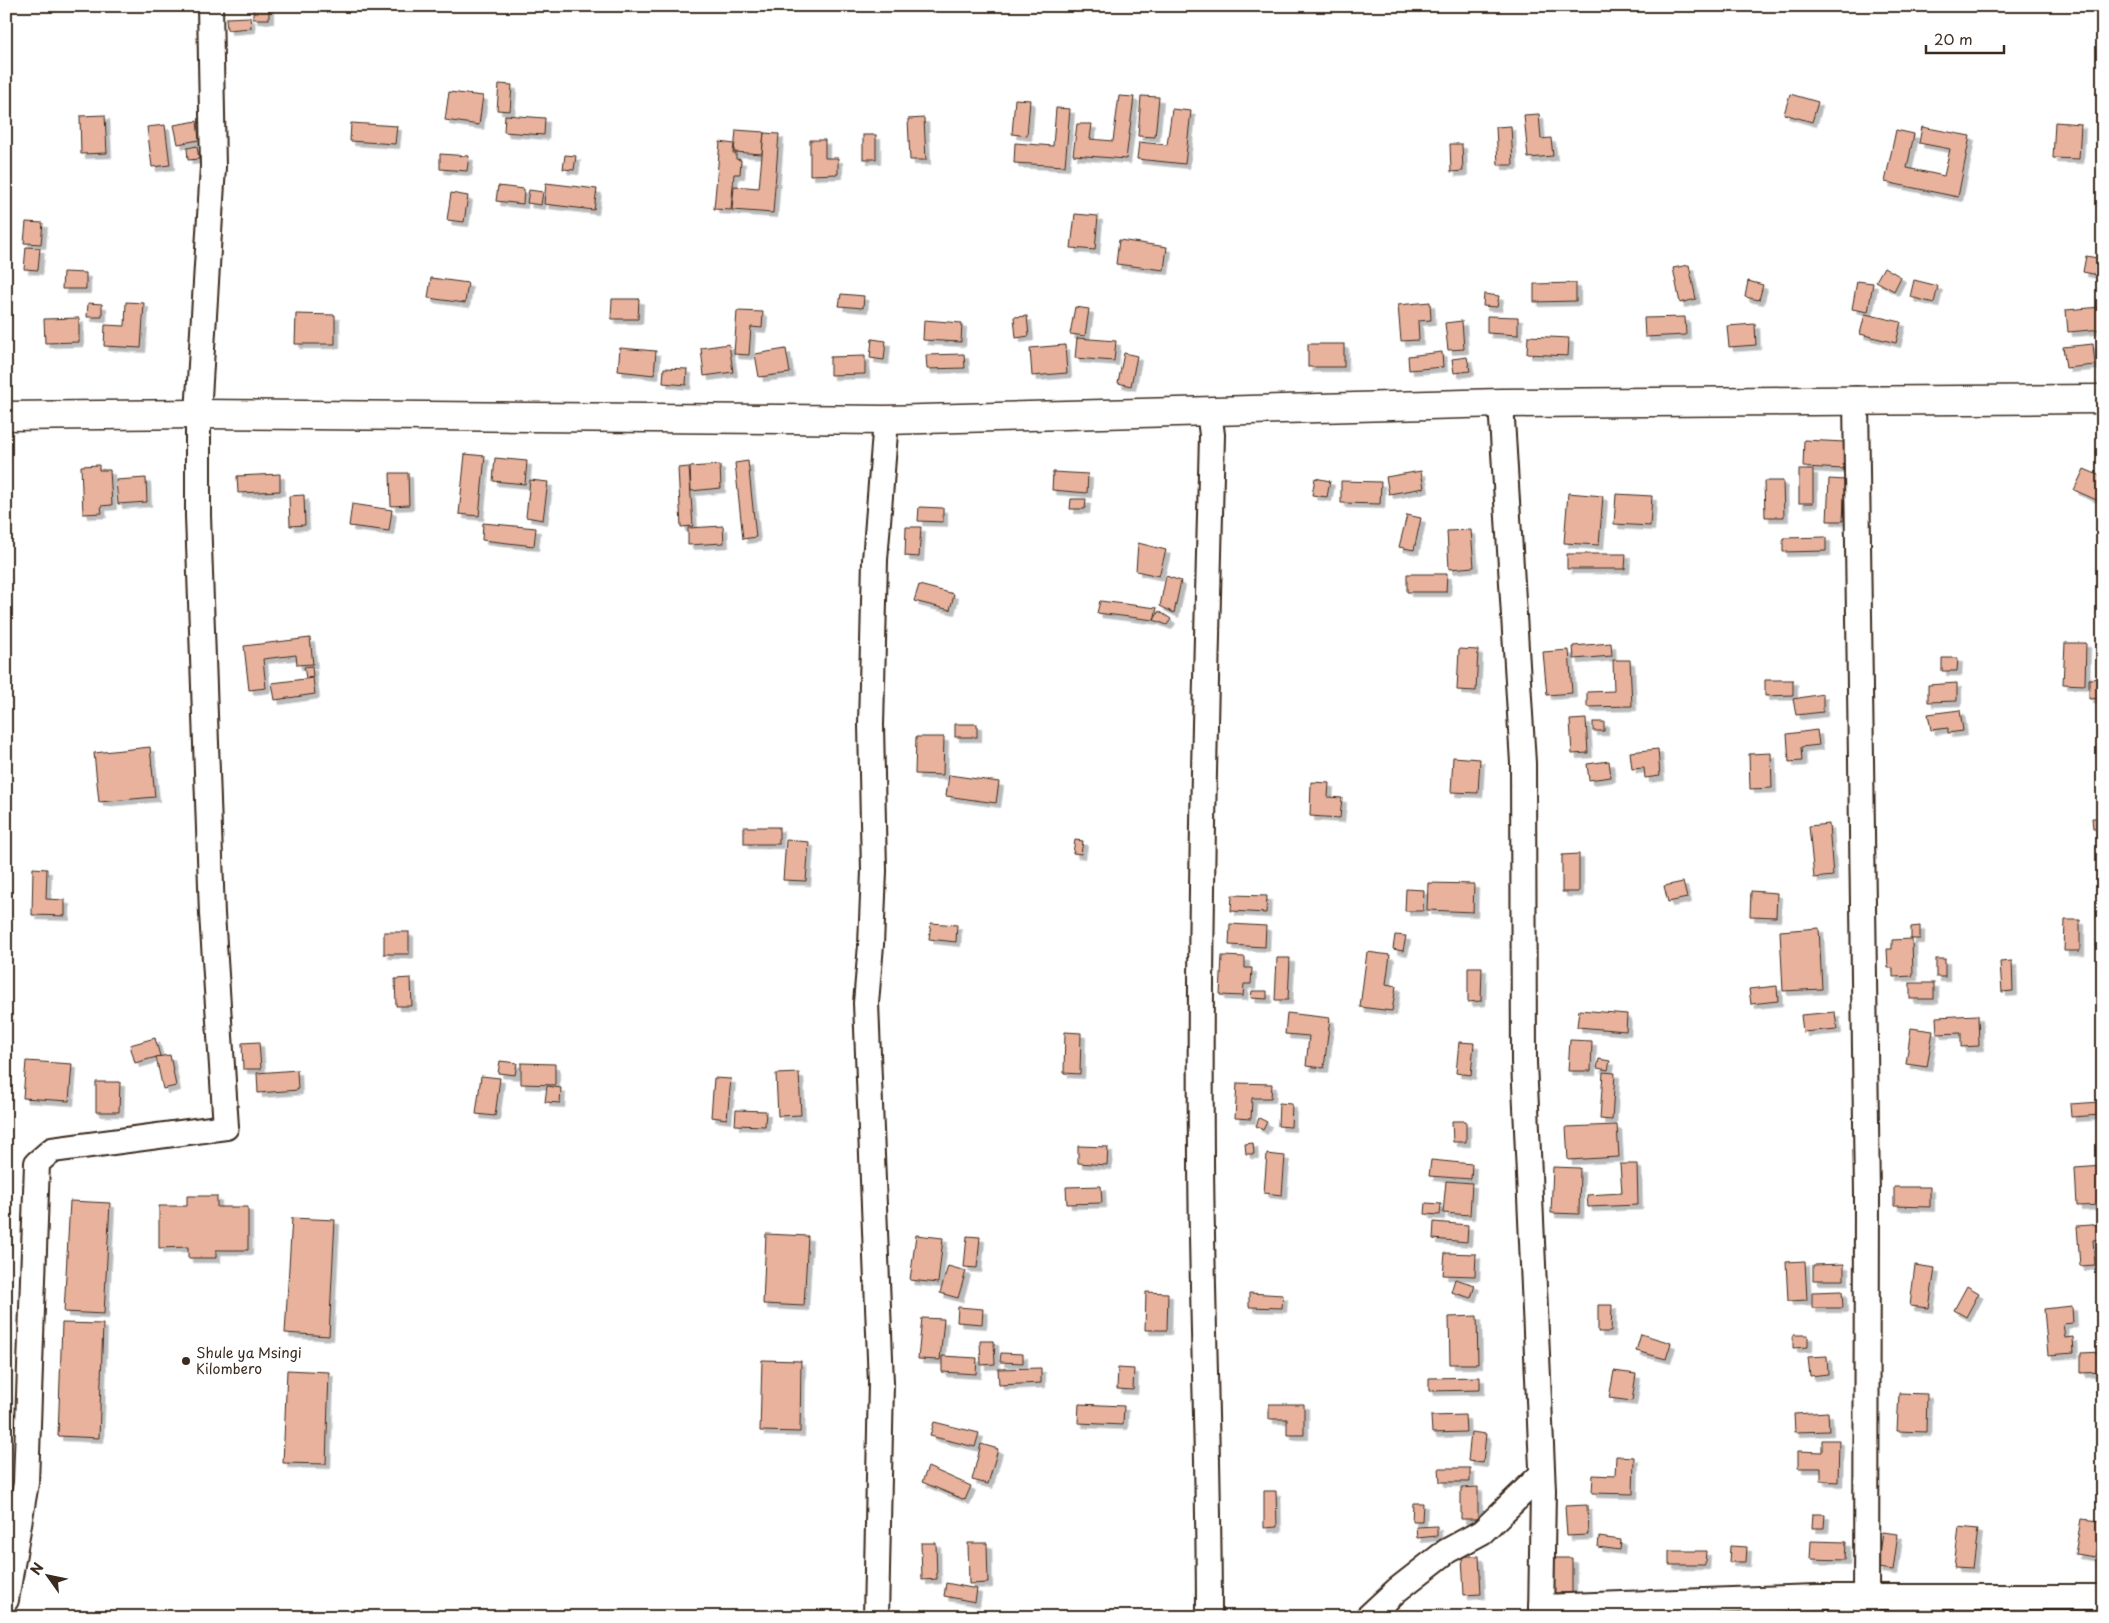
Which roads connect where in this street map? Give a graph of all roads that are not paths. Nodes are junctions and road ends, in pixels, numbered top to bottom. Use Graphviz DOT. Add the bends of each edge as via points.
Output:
graph roads {
  1 [pos="210,6"];
  2 [pos="1856,399"];
  3 [pos="2103,399"];
  4 [pos="1501,403"];
  5 [pos="1209,411"];
  6 [pos="198,414"];
  7 [pos="6,416"];
  8 [pos="886,420"];
  9 [pos="1542,1474"];
  10 [pos="2103,1597"];
  11 [pos="6,1600"];
  12 [pos="1866,1607"];
  13 [pos="1541,1612"];
  14 [pos="876,1617"];
  15 [pos="1209,1617"];
  16 [pos="1368,1617"];
  1 -- 6 [label="street" via="213,167"];
  2 -- 3 [label="street"];
  2 -- 4 [label="street"];
  2 -- 12 [label="street" via="1867,1194"];
  4 -- 5 [label="street"];
  4 -- 9 [label="street" via="1523,763 1524,1062"];
  5 -- 8 [label="street"];
  5 -- 15 [label="street" via="1212,435 1204,789 1201,1160"];
  6 -- 7 [label="street"];
  6 -- 8 [label="street"];
  6 -- 11 [label="street" via="212,914 226,1128 52,1150 37,1163 26,1483"];
  8 -- 14 [label="street" via="875,560 871,725 874,872 866,1003 881,1383"];
  9 -- 13 [label="street"];
  9 -- 16 [label="street" via="1482,1532 1448,1551"];
  10 -- 12 [label="street"];
  12 -- 13 [label="street" via="1817,1597"];
}
